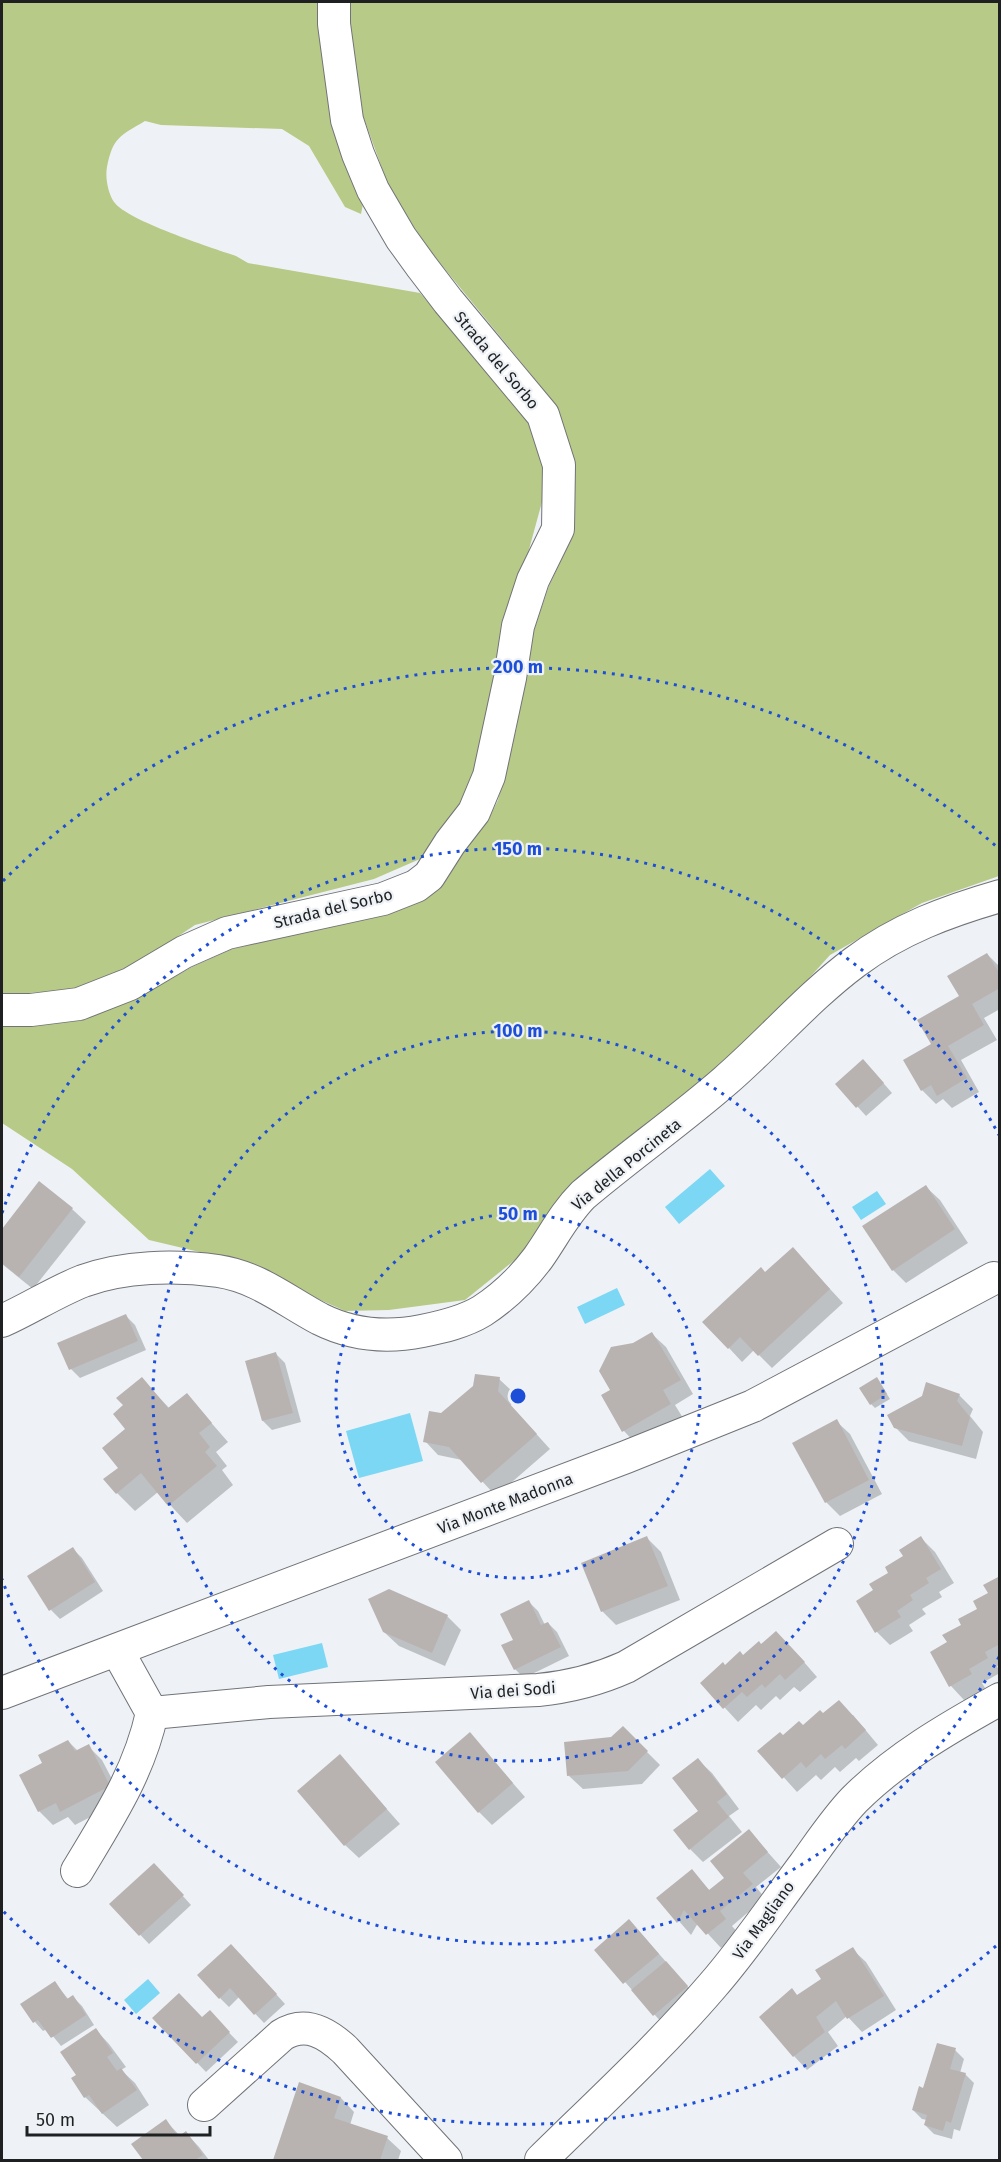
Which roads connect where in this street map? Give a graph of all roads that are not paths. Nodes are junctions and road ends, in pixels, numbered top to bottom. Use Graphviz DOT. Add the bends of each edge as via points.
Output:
graph roads {
  1 [pos="334,2"];
  2 [pos="999,896"];
  3 [pos="2,1010"];
  4 [pos="994,1278"];
  5 [pos="2,1321"];
  6 [pos="837,1544"];
  7 [pos="117,1650"];
  8 [pos="2,1693"];
  9 [pos="999,1699"];
  10 [pos="152,1713"];
  11 [pos="77,1871"];
  12 [pos="204,2105"];
  13 [pos="446,2160"];
  14 [pos="541,2160"];
  1 -- 3 [label="street, Strada del Sorbo" via="347,120 373,190 428,276 543,415 559,465 558,529 533,580 518,626 489,776 474,812 429,876 416,886 383,898 227,933 184,952 130,984 80,1004"];
  2 -- 5 [label="street, Via della Porcineta" via="924,922 844,970 719,1086 582,1196 520,1278 482,1311 466,1319 408,1334 371,1334 322,1320 265,1286 236,1275 153,1269 85,1281"];
  4 -- 7 [label="street, Via Monte Madonna" via="753,1406"];
  6 -- 10 [label="street, Via dei Sodi" via="626,1667 570,1686 269,1702"];
  7 -- 8 [label="street, Via Monte Madonna"];
  7 -- 10 [label="street"];
  9 -- 14 [label="street, Via Magliano" via="909,1754 853,1802 712,1986"];
  10 -- 11 [label="street" via="133,1773"];
  12 -- 13 [label="street" via="282,2035 297,2028 316,2030 345,2050"];
}
